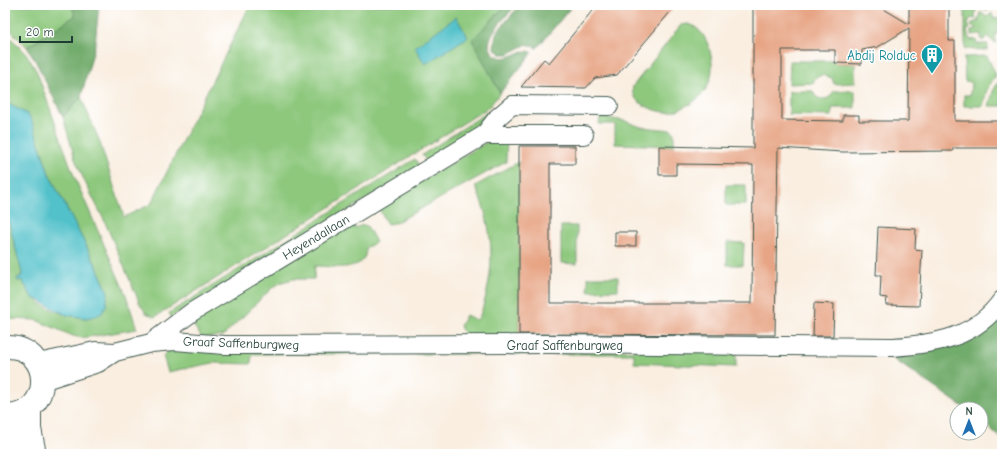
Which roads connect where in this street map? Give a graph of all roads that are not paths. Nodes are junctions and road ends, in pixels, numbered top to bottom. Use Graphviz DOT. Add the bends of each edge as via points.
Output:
graph roads {
  1 [pos="609,106"];
  2 [pos="484,135"];
  3 [pos="584,135"];
  4 [pos="1002,300"];
  5 [pos="7,342"];
  6 [pos="151,342"];
  7 [pos="40,372"];
  8 [pos="30,409"];
  9 [pos="6,416"];
  10 [pos="21,454"];
  11 [pos="35,454"];
  1 -- 2 [label="street, Heyendallaan" via="512,106 498,116"];
  2 -- 3 [label="street"];
  2 -- 6 [label="street, Heyendallaan" via="192,312"];
  4 -- 6 [label="street, Graaf Saffenburgweg" via="988,317 962,334 926,345 893,347 224,345"];
  5 -- 7 [label="main road" via="26,352"];
  6 -- 7 [label="street, Graaf Saffenburgweg" via="115,352 98,362"];
  7 -- 8 [label="main road" via="43,386 38,399"];
  8 -- 9 [label="main road"];
  8 -- 11 [label="main road" via="30,429"];
  9 -- 10 [label="main road"];
}
